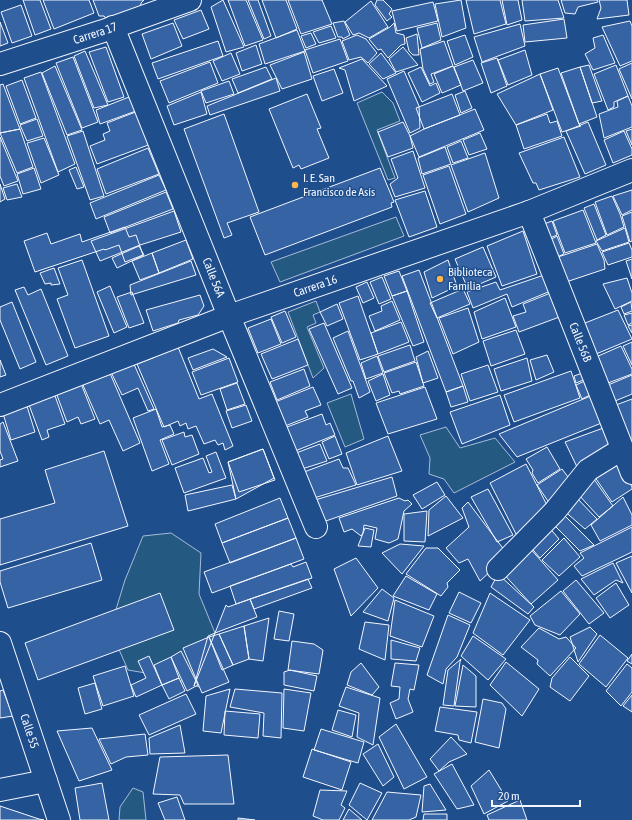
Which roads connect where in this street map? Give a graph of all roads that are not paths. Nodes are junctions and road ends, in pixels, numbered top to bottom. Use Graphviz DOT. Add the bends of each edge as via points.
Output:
graph roads {
  1 [pos="190,0"];
  2 [pos="113,27"];
  3 [pos="0,64"];
  4 [pos="632,170"];
  5 [pos="529,212"];
  6 [pos="229,316"];
  7 [pos="0,405"];
  8 [pos="622,449"];
  9 [pos="632,473"];
  10 [pos="316,527"];
  11 [pos="498,569"];
  12 [pos="0,643"];
  13 [pos="46,780"];
  14 [pos="0,790"];
  15 [pos="59,820"];
  1 -- 2 [label="street, Carrera 17"];
  2 -- 3 [label="street, Carrera 17"];
  2 -- 6 [label="street, Calle 56A"];
  4 -- 5 [label="street, Carrera 16"];
  5 -- 6 [label="street, Carrera 16"];
  5 -- 8 [label="street, Calle 56B"];
  6 -- 7 [label="street, Carrera 16"];
  6 -- 10 [label="street, Calle 56A"];
  8 -- 9 [label="street, Calle 56B"];
  8 -- 11 [label="street" via="588,470 555,511"];
  12 -- 13 [label="street, Calle 55"];
  13 -- 14 [label="street"];
  13 -- 15 [label="street, Calle 55"];
}
